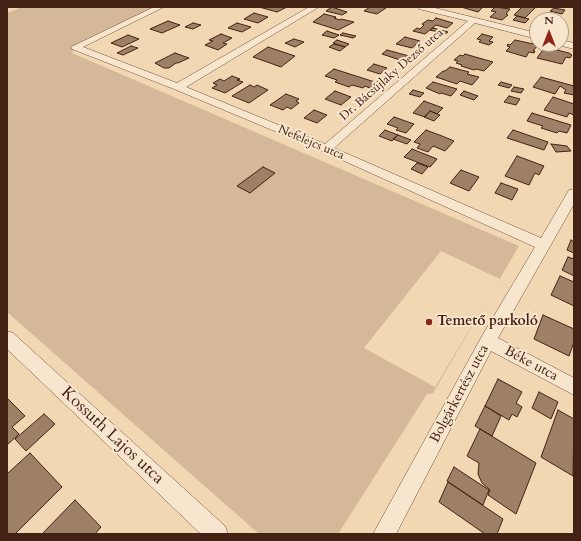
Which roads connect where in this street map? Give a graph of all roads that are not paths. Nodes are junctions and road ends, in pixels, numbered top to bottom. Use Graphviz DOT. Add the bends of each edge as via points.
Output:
graph roads {
  1 [pos="160,7"];
  2 [pos="315,7"];
  3 [pos="422,7"];
  4 [pos="474,20"];
  5 [pos="529,34"];
  6 [pos="178,87"];
  7 [pos="326,149"];
  8 [pos="574,193"];
  9 [pos="544,245"];
  10 [pos="7,338"];
  11 [pos="488,341"];
  12 [pos="574,387"];
  13 [pos="217,534"];
  14 [pos="384,534"];
  1 -- 6 [label="street, Nefelejcs utca" via="75,47"];
  2 -- 6 [label="street"];
  3 -- 4 [label="street"];
  4 -- 5 [label="street"];
  4 -- 7 [label="street, Dr. Bácsújlaky Dezső utca"];
  6 -- 7 [label="street, Nefelejcs utca"];
  7 -- 9 [label="street, Nefelejcs utca"];
  8 -- 9 [label="street, Bolgárkertész utca"];
  9 -- 11 [label="street, Bolgárkertész utca"];
  10 -- 13 [label="street, Kossuth Lajos utca"];
  11 -- 12 [label="street, Béke utca"];
  11 -- 14 [label="street, Bolgárkertész utca"];
}
